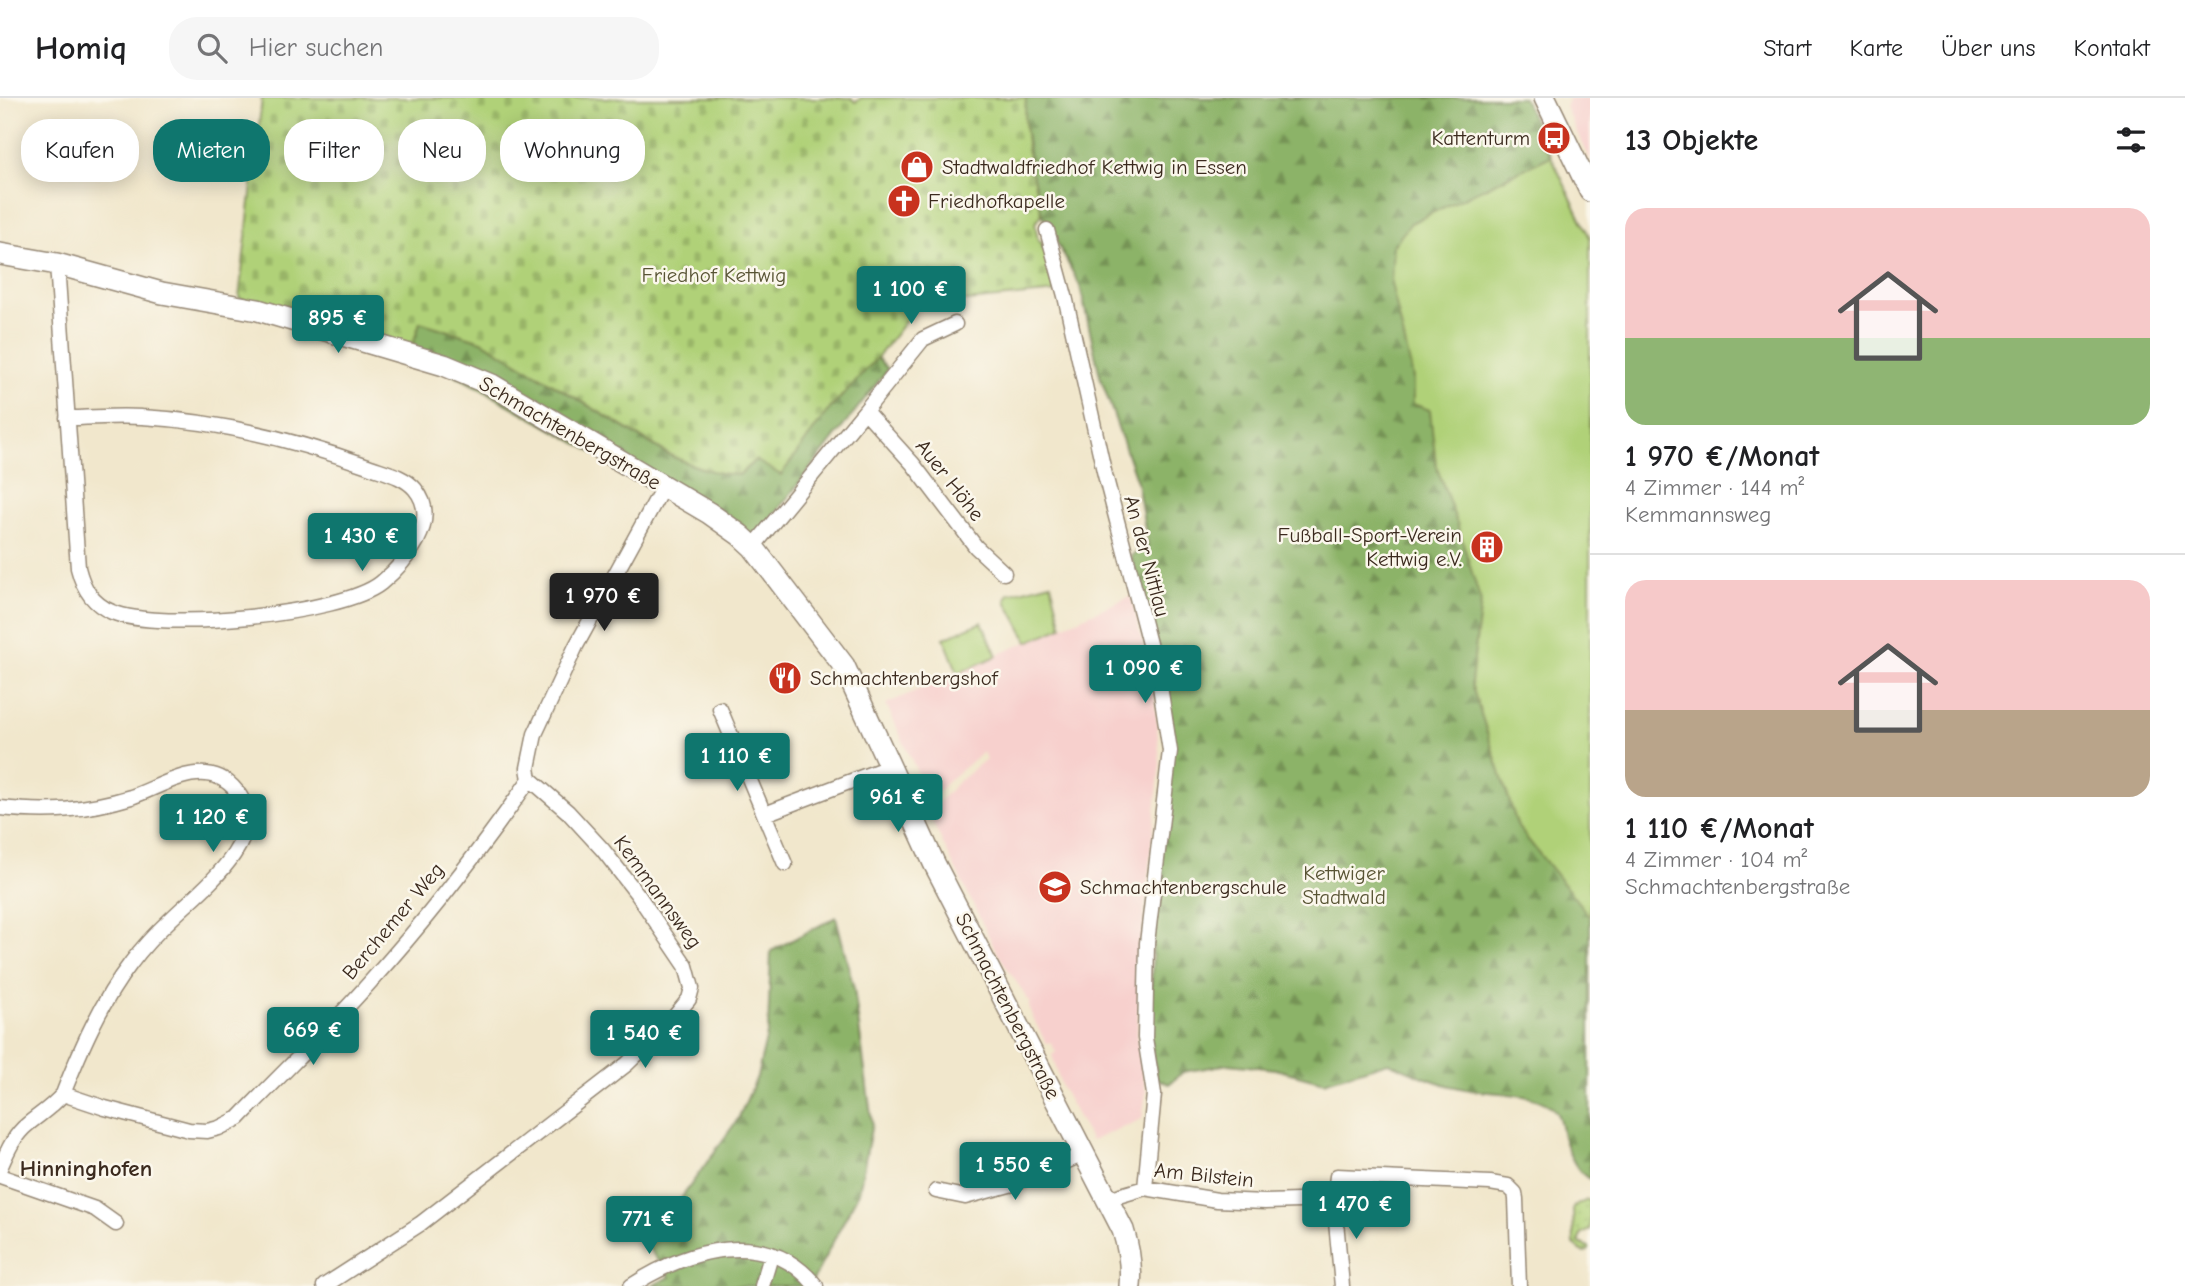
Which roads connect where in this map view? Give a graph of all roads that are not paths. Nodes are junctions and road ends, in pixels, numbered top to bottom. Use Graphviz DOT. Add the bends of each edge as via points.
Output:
graph roads {
  1 [pos="1546,98"];
  2 [pos="1590,191"];
  3 [pos="1047,230"];
  4 [pos="0,254"];
  5 [pos="57,264"];
  6 [pos="955,324"];
  7 [pos="865,411"];
  8 [pos="68,418"];
  9 [pos="663,487"];
  10 [pos="753,548"];
  11 [pos="1004,573"];
  12 [pos="720,709"];
  13 [pos="891,766"];
  14 [pos="530,779"];
  15 [pos="0,808"];
  16 [pos="765,814"];
  17 [pos="785,864"];
  18 [pos="63,1094"];
  19 [pos="1084,1154"];
  20 [pos="0,1168"];
  21 [pos="0,1176"];
  22 [pos="1145,1188"];
  23 [pos="936,1191"];
  24 [pos="1108,1199"];
  25 [pos="1334,1200"];
  26 [pos="116,1224"];
  27 [pos="771,1256"];
  28 [pos="324,1286"];
  29 [pos="631,1286"];
  30 [pos="762,1286"];
  31 [pos="816,1286"];
  32 [pos="1130,1286"];
  33 [pos="1342,1286"];
  34 [pos="1518,1286"];
  1 -- 2 [label="street"];
  3 -- 22 [label="street, An der Nittlau" via="1160,686 1170,751 1147,943 1145,1038 1154,1094"];
  4 -- 5 [label="street, Schmachtenbergstraße"];
  5 -- 8 [label="street"];
  5 -- 9 [label="street, Schmachtenbergstraße" via="162,293 258,310 444,365 492,384"];
  6 -- 7 [label="street" via="923,339"];
  7 -- 10 [label="street"];
  7 -- 11 [label="street, Auer Höhe" via="913,464 976,547"];
  8 -- 8 [label="street" via="140,417 213,424 329,452 399,477 415,488 424,504 425,520 416,545 400,565 379,585 350,597 305,609 237,618 183,621 110,612 83,587 78,568"];
  9 -- 10 [label="street, Schmachtenbergstraße" via="709,513"];
  9 -- 14 [label="street" via="576,646 535,734"];
  10 -- 13 [label="street, Schmachtenbergstraße" via="844,666"];
  12 -- 16 [label="street"];
  13 -- 16 [label="street"];
  13 -- 19 [label="street, Schmachtenbergstraße" via="940,874"];
  14 -- 18 [label="street, Berchemer Weg" via="441,899 372,981 239,1118 207,1131 189,1130"];
  14 -- 28 [label="street, Kemmannsweg" via="603,850 638,895 686,966 692,988 688,999 627,1064 420,1224"];
  15 -- 18 [label="street" via="82,810 192,773 225,780 243,800 245,830 237,850 221,872 131,962 80,1049"];
  16 -- 17 [label="street"];
  18 -- 20 [label="street" via="26,1125"];
  19 -- 23 [label="street" via="1040,1174 965,1197"];
  19 -- 24 [label="street, Schmachtenbergstraße"];
  21 -- 26 [label="street" via="95,1209"];
  22 -- 24 [label="street, Am Bilstein"];
  22 -- 25 [label="street, Am Bilstein" via="1217,1200"];
  24 -- 32 [label="street, Schmachtenbergstraße" via="1129,1248"];
  25 -- 33 [label="street"];
  25 -- 34 [label="street" via="1337,1176 1508,1186 1516,1199"];
  27 -- 29 [label="street" via="754,1249 711,1251 647,1275"];
  27 -- 30 [label="street"];
  27 -- 31 [label="street" via="799,1270"];
}
